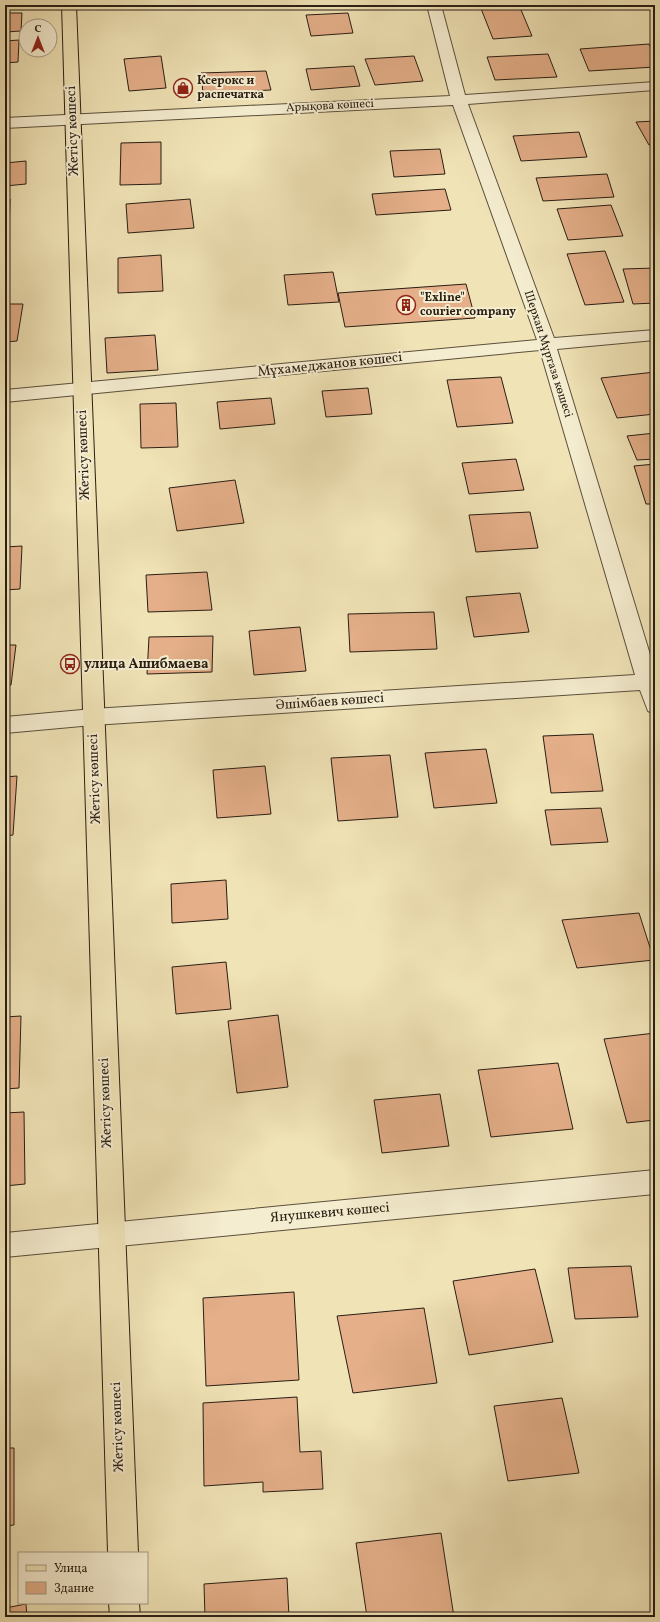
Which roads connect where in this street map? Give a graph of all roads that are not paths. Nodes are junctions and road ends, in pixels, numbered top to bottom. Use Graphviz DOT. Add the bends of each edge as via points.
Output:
graph roads {
  1 [pos="69,5"];
  2 [pos="434,5"];
  3 [pos="655,86"];
  4 [pos="459,100"];
  5 [pos="72,118"];
  6 [pos="5,123"];
  7 [pos="655,335"];
  8 [pos="547,344"];
  9 [pos="82,390"];
  10 [pos="5,396"];
  11 [pos="652,681"];
  12 [pos="655,706"];
  13 [pos="93,717"];
  14 [pos="5,725"];
  15 [pos="655,1182"];
  16 [pos="112,1234"];
  17 [pos="5,1245"];
  18 [pos="123,1552"];
  19 [pos="124,1604"];
  20 [pos="125,1617"];
  1 -- 5 [label="main road, Жетісу көшесі"];
  2 -- 4 [label="street, Шерхан Мұртаза көшесі"];
  3 -- 4 [label="street, Арықова көшесі"];
  4 -- 5 [label="street, Арықова көшесі"];
  4 -- 8 [label="street, Шерхан Мұртаза көшесі"];
  5 -- 6 [label="street, Арықова көшесі"];
  5 -- 9 [label="main road, Жетісу көшесі"];
  7 -- 8 [label="street, Мұхамеджанов көшесі"];
  8 -- 9 [label="street, Мұхамеджанов көшесі"];
  8 -- 11 [label="street, Шерхан Мұртаза көшесі"];
  9 -- 10 [label="street, Мұхамеджанов көшесі"];
  9 -- 13 [label="main road, Жетісу көшесі"];
  11 -- 12 [label="street, Шерхан Мұртаза көшесі"];
  11 -- 13 [label="street, Әшімбаев көшесі"];
  13 -- 14 [label="street, Әшімбаев көшесі"];
  13 -- 16 [label="main road, Жетісу көшесі"];
  15 -- 16 [label="street, Янушкевич көшесі"];
  16 -- 17 [label="street, Янушкевич көшесі"];
  16 -- 18 [label="main road, Жетісу көшесі"];
  19 -- 20 [label="main road"];
}
